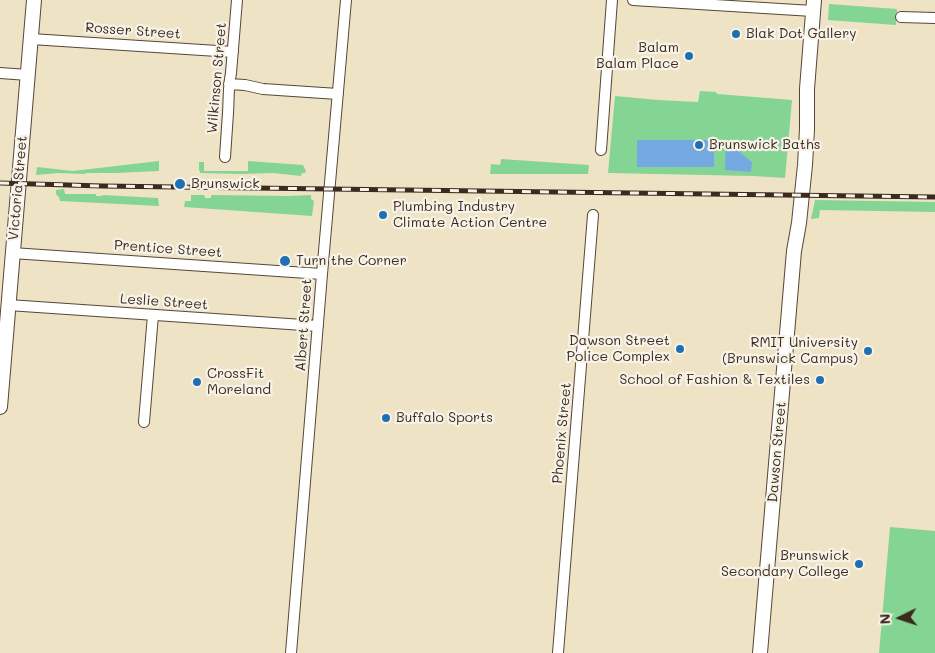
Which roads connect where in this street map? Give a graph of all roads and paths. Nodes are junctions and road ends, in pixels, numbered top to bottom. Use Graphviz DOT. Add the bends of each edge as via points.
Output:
graph roads {
  1 [pos="34,0"];
  2 [pos="238,0"];
  3 [pos="346,0"];
  4 [pos="612,0"];
  5 [pos="633,0"];
  6 [pos="814,6"];
  7 [pos="901,17"];
  8 [pos="935,18"];
  9 [pos="31,39"];
  10 [pos="233,52"];
  11 [pos="0,73"];
  12 [pos="28,75"];
  13 [pos="229,84"];
  14 [pos="338,94"];
  15 [pos="601,150"];
  16 [pos="224,157"];
  17 [pos="593,215"];
  18 [pos="12,253"];
  19 [pos="322,274"];
  20 [pos="8,305"];
  21 [pos="153,315"];
  22 [pos="318,326"];
  23 [pos="2,349"];
  24 [pos="0,407"];
  25 [pos="144,422"];
  26 [pos="292,653"];
  27 [pos="558,653"];
  28 [pos="760,653"];
  1 -- 9 [label="street, Victoria Street"];
  2 -- 10 [label="street, Wilkinson Street"];
  3 -- 14 [label="street, Albert Street"];
  4 -- 15 [label="street"];
  5 -- 6 [label="street"];
  6 -- 28 [label="street, Dawson Street" via="796,178 794,251"];
  7 -- 8 [label="street"];
  9 -- 10 [label="street, Rosser Street"];
  9 -- 12 [label="street, Victoria Street"];
  10 -- 13 [label="street, Wilkinson Street"];
  11 -- 12 [label="street"];
  12 -- 18 [label="street, Victoria Street"];
  13 -- 14 [label="street"];
  13 -- 16 [label="street, Wilkinson Street"];
  14 -- 19 [label="street, Albert Street"];
  17 -- 27 [label="street, Phoenix Street"];
  18 -- 19 [label="street, Prentice Street"];
  18 -- 20 [label="street, Victoria Street"];
  19 -- 22 [label="street, Albert Street"];
  20 -- 21 [label="street, Leslie Street"];
  20 -- 23 [label="street, Victoria Street"];
  21 -- 22 [label="street, Leslie Street"];
  21 -- 25 [label="street"];
  22 -- 26 [label="street, Albert Street"];
  23 -- 24 [label="street, Victoria Street"];
}
